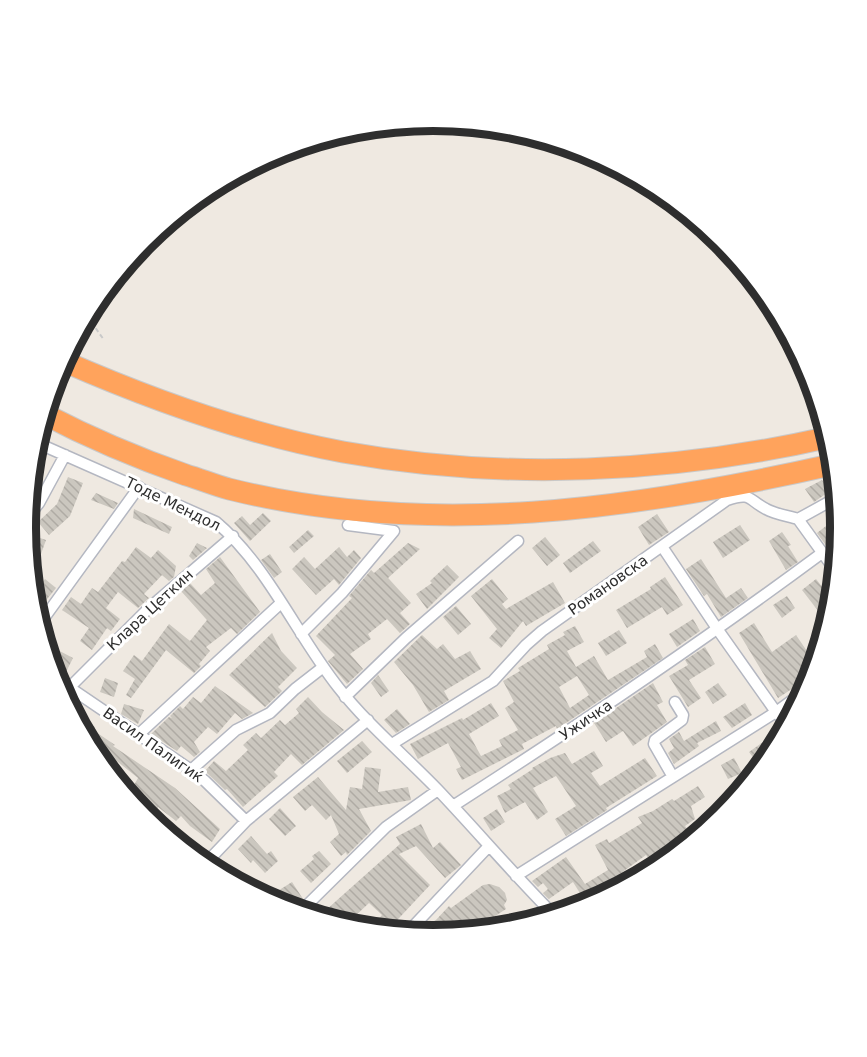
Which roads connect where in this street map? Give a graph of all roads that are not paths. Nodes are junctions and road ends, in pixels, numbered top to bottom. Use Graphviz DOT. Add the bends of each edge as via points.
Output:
graph roads {
  1 [pos="72,364"];
  2 [pos="52,418"];
  3 [pos="820,439"];
  4 [pos="45,446"];
  5 [pos="65,455"];
  6 [pos="826,466"];
  7 [pos="139,487"];
  8 [pos="830,501"];
  9 [pos="37,506"];
  10 [pos="798,519"];
  11 [pos="348,525"];
  12 [pos="233,536"];
  13 [pos="518,541"];
  14 [pos="663,548"];
  15 [pos="822,553"];
  16 [pos="829,563"];
  17 [pos="281,603"];
  18 [pos="46,615"];
  19 [pos="718,630"];
  20 [pos="301,634"];
  21 [pos="322,668"];
  22 [pos="70,687"];
  23 [pos="345,697"];
  24 [pos="792,701"];
  25 [pos="675,702"];
  26 [pos="776,712"];
  27 [pos="782,719"];
  28 [pos="368,720"];
  29 [pos="139,734"];
  30 [pos="392,744"];
  31 [pos="191,770"];
  32 [pos="673,777"];
  33 [pos="438,790"];
  34 [pos="453,806"];
  35 [pos="246,821"];
  36 [pos="489,846"];
  37 [pos="211,858"];
  38 [pos="516,876"];
  39 [pos="307,905"];
  40 [pos="548,909"];
  41 [pos="414,925"];
  1 -- 3 [label="highway" via="164,401 257,431 342,452 427,464 615,468 702,460"];
  2 -- 6 [label="highway" via="155,464 227,489 376,513 509,514 604,507"];
  4 -- 5 [label="street, Тоде Мендол"];
  5 -- 7 [label="street, Тоде Мендол"];
  5 -- 9 [label="street"];
  7 -- 12 [label="street, Тоде Мендол" via="216,522"];
  7 -- 18 [label="street"];
  8 -- 10 [label="street"];
  10 -- 14 [label="street, Романовска" via="766,509 751,497 740,496 728,500"];
  10 -- 15 [label="street"];
  11 -- 20 [label="street" via="394,531"];
  12 -- 17 [label="street, Тоде Мендол"];
  12 -- 22 [label="street, Клара Цеткин" via="148,609"];
  13 -- 23 [label="street"];
  14 -- 19 [label="street"];
  14 -- 30 [label="street, Романовска" via="542,631 493,681"];
  15 -- 16 [label="street"];
  15 -- 19 [label="street, Ужичка"];
  17 -- 20 [label="street, Тоде Мендол"];
  17 -- 29 [label="street"];
  19 -- 26 [label="street"];
  19 -- 34 [label="street, Ужичка"];
  20 -- 21 [label="street, Тоде Мендол"];
  21 -- 23 [label="street, Тоде Мендол"];
  21 -- 31 [label="street" via="270,713 236,730"];
  22 -- 29 [label="street, Васил Палигиќ"];
  23 -- 28 [label="street, Тоде Мендол"];
  24 -- 26 [label="street"];
  25 -- 32 [label="street" via="682,720 654,744"];
  26 -- 27 [label="street"];
  26 -- 32 [label="street"];
  28 -- 30 [label="street, Тоде Мендол"];
  28 -- 35 [label="street"];
  29 -- 31 [label="street, Васил Палигиќ"];
  30 -- 33 [label="street, Тоде Мендол"];
  31 -- 35 [label="street, Васил Палигиќ"];
  32 -- 38 [label="street"];
  33 -- 34 [label="street, Тоде Мендол"];
  33 -- 39 [label="street" via="386,827"];
  34 -- 36 [label="street, Тоде Мендол"];
  35 -- 37 [label="street"];
  36 -- 38 [label="street, Тоде Мендол"];
  36 -- 41 [label="street"];
  38 -- 40 [label="street, Тоде Мендол"];
}
